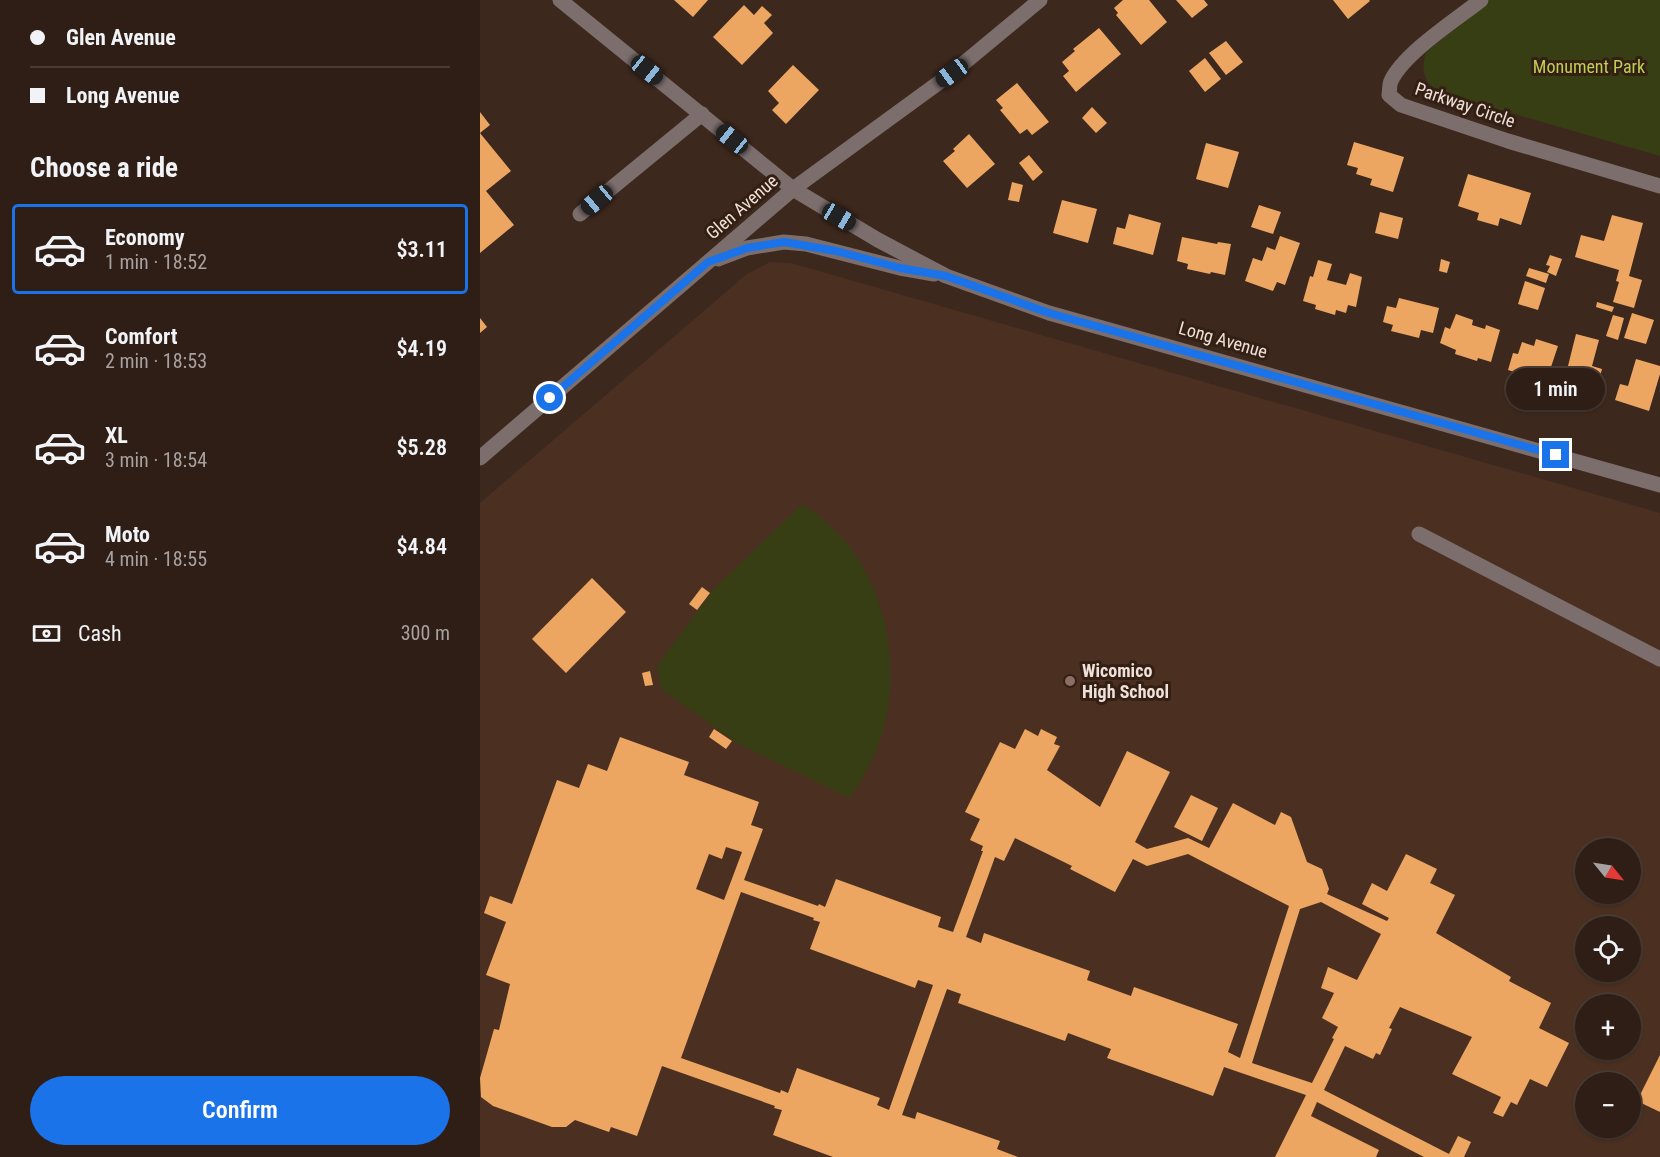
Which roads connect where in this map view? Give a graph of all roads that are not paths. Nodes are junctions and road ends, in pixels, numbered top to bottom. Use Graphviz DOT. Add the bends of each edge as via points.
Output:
graph roads {
  1 [pos="560,0"];
  2 [pos="1040,0"];
  3 [pos="1481,0"];
  4 [pos="702,114"];
  5 [pos="1660,186"];
  6 [pos="793,189"];
  7 [pos="580,214"];
  8 [pos="708,262"];
  9 [pos="946,276"];
  10 [pos="480,458"];
  11 [pos="1660,485"];
  12 [pos="1419,534"];
  13 [pos="1660,659"];
  1 -- 4 [label="street, Long Avenue"];
  2 -- 6 [label="street, Glen Avenue" via="952,73"];
  3 -- 5 [label="street, Parkway Circle" via="1400,67 1390,83 1389,94 1401,105"];
  4 -- 6 [label="street, Long Avenue"];
  4 -- 7 [label="street"];
  6 -- 8 [label="street, Glen Avenue"];
  6 -- 9 [label="street, Long Avenue"];
  8 -- 9 [label="street" via="747,248 784,242"];
  8 -- 10 [label="street, Glen Avenue"];
  9 -- 11 [label="street, Long Avenue" via="1049,313"];
  12 -- 13 [label="street"];
}
